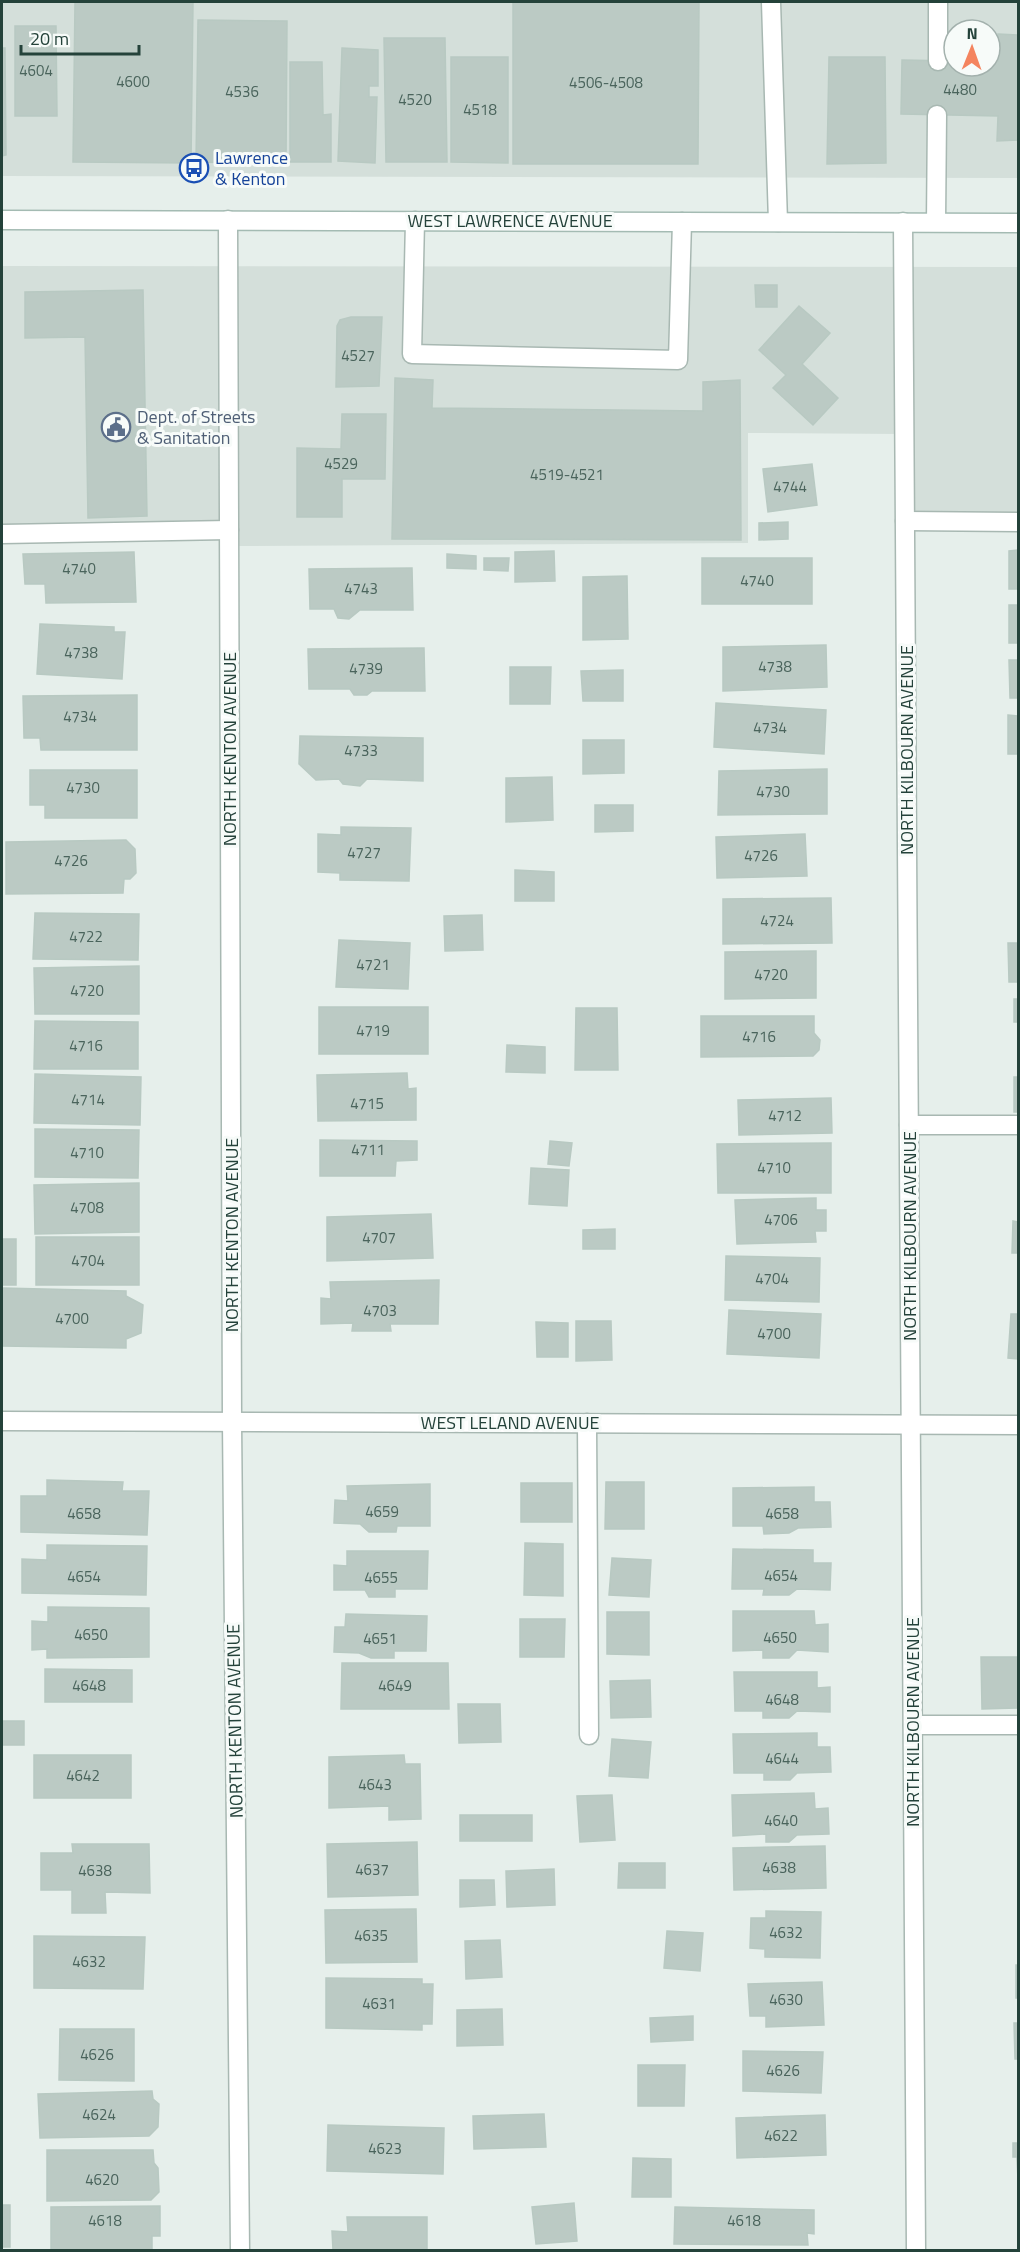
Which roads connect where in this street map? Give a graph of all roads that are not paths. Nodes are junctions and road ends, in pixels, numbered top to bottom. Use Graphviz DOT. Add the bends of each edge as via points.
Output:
graph roads {
  1 [pos="771,2"];
  2 [pos="938,2"];
  3 [pos="938,61"];
  4 [pos="937,115"];
  5 [pos="2,220"];
  6 [pos="228,220"];
  7 [pos="416,221"];
  8 [pos="682,222"];
  9 [pos="778,222"];
  10 [pos="903,222"];
  11 [pos="936,222"];
  12 [pos="1018,223"];
  13 [pos="905,521"];
  14 [pos="1018,522"];
  15 [pos="229,531"];
  16 [pos="2,534"];
  17 [pos="909,1125"];
  18 [pos="1018,1125"];
  19 [pos="2,1421"];
  20 [pos="232,1422"];
  21 [pos="587,1423"];
  22 [pos="911,1424"];
  23 [pos="1018,1425"];
  24 [pos="913,1725"];
  25 [pos="1018,1725"];
  26 [pos="589,1735"];
  27 [pos="240,2250"];
  28 [pos="916,2250"];
  1 -- 9 [label="street"];
  2 -- 3 [label="street"];
  4 -- 11 [label="street"];
  5 -- 6 [label="street, WEST LAWRENCE AVENUE"];
  6 -- 7 [label="street, WEST LAWRENCE AVENUE"];
  6 -- 15 [label="street, NORTH KENTON AVENUE"];
  7 -- 8 [label="street, WEST LAWRENCE AVENUE"];
  7 -- 8 [label="street" via="412,354 678,360"];
  8 -- 9 [label="street, WEST LAWRENCE AVENUE"];
  9 -- 10 [label="street, WEST LAWRENCE AVENUE"];
  10 -- 11 [label="street, WEST LAWRENCE AVENUE"];
  10 -- 13 [label="street, NORTH KILBOURN AVENUE"];
  11 -- 12 [label="street, WEST LAWRENCE AVENUE"];
  13 -- 14 [label="street"];
  13 -- 17 [label="street, NORTH KILBOURN AVENUE"];
  15 -- 16 [label="street"];
  15 -- 20 [label="street, NORTH KENTON AVENUE"];
  17 -- 18 [label="street"];
  17 -- 22 [label="street, NORTH KILBOURN AVENUE"];
  19 -- 20 [label="street, WEST LELAND AVENUE"];
  20 -- 21 [label="street, WEST LELAND AVENUE"];
  20 -- 27 [label="street, NORTH KENTON AVENUE"];
  21 -- 22 [label="street, WEST LELAND AVENUE"];
  21 -- 26 [label="street"];
  22 -- 23 [label="street, WEST LELAND AVENUE"];
  22 -- 24 [label="street, NORTH KILBOURN AVENUE"];
  24 -- 25 [label="street"];
  24 -- 28 [label="street, NORTH KILBOURN AVENUE"];
}
